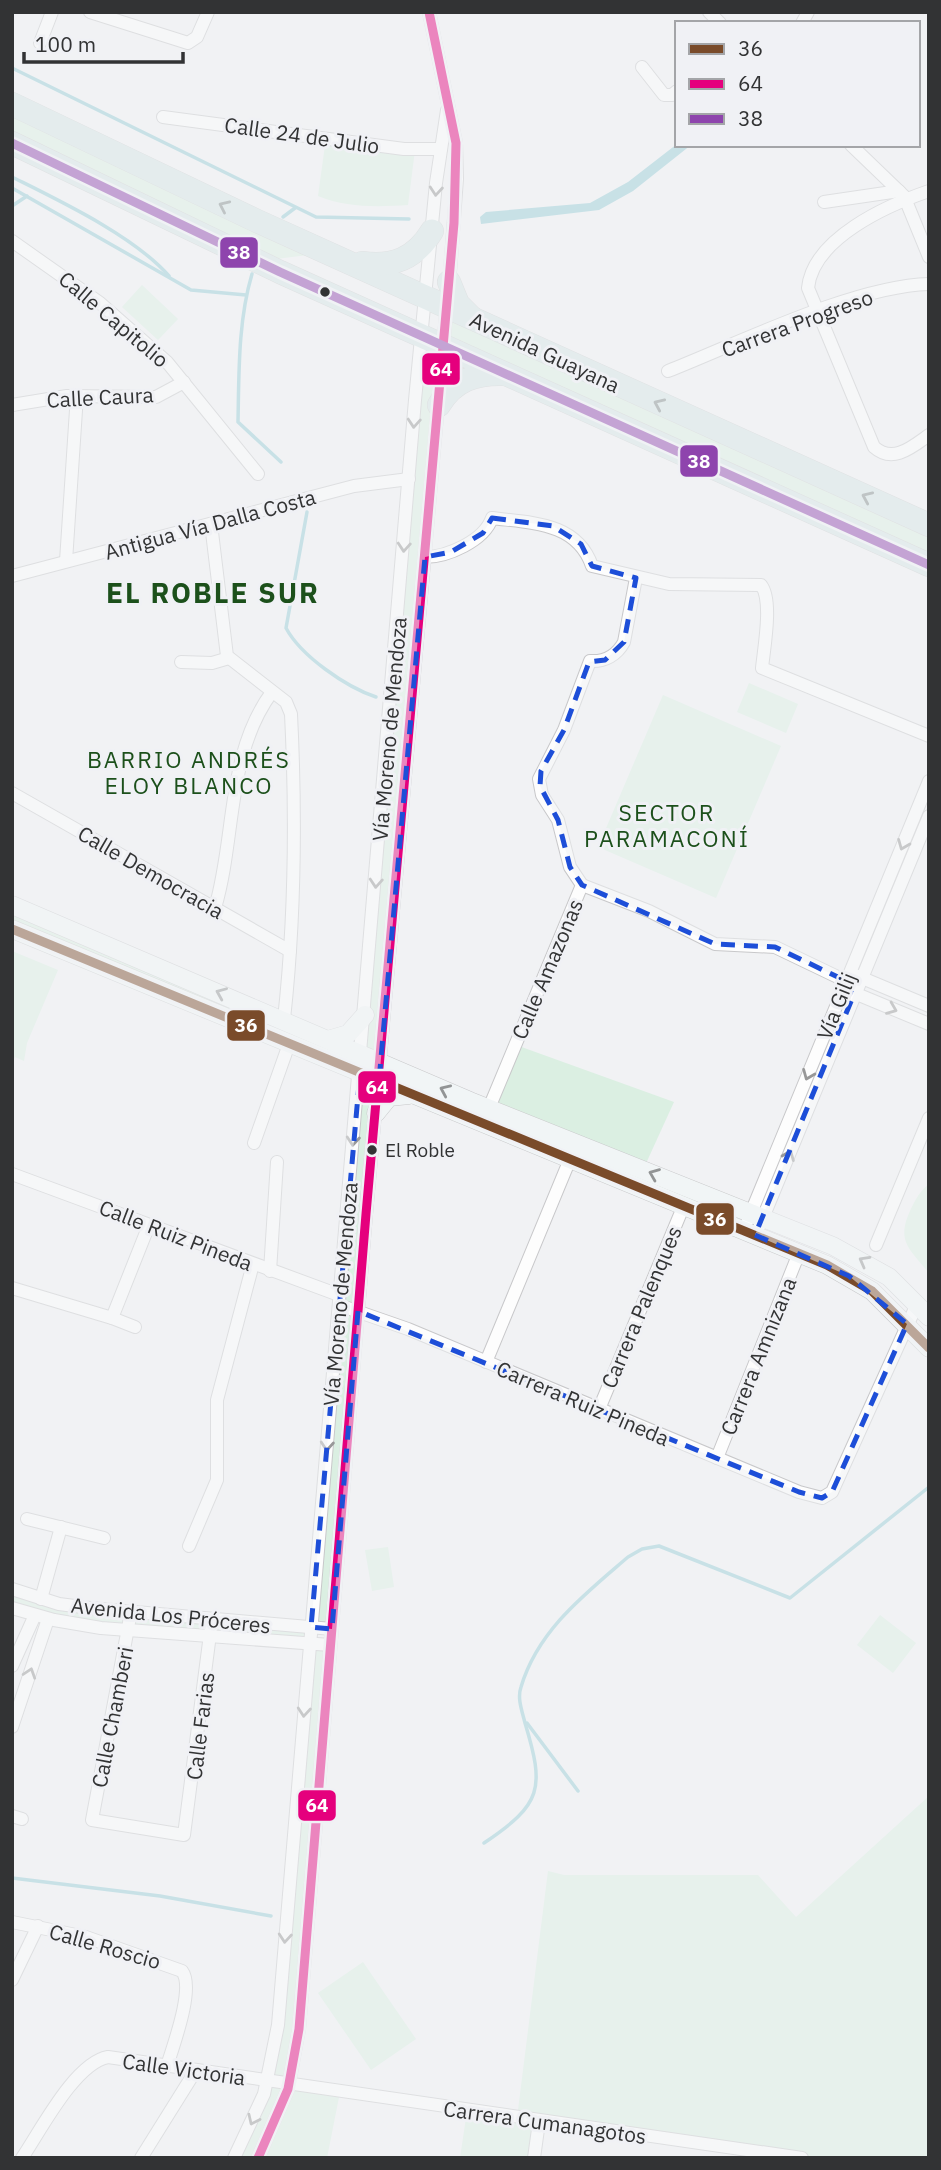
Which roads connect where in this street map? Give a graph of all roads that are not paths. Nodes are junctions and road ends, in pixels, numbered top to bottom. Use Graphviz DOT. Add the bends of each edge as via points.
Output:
graph roads {
  1 [pos="52,12"];
  2 [pos="90,12"];
  3 [pos="208,12"];
  4 [pos="429,12"];
  5 [pos="40,43"];
  6 [pos="642,67"];
  7 [pos="675,93"];
  8 [pos="449,103"];
  9 [pos="12,104"];
  10 [pos="163,117"];
  11 [pos="12,143"];
  12 [pos="853,147"];
  13 [pos="441,149"];
  14 [pos="928,191"];
  15 [pos="902,195"];
  16 [pos="824,202"];
  17 [pos="432,231"];
  18 [pos="12,242"];
  19 [pos="929,257"];
  20 [pos="344,260"];
  21 [pos="449,282"];
  22 [pos="929,284"];
  23 [pos="426,298"];
  24 [pos="447,307"];
  25 [pos="817,313"];
  26 [pos="473,319"];
  27 [pos="422,336"];
  28 [pos="444,346"];
  29 [pos="668,371"];
  30 [pos="505,374"];
  31 [pos="184,382"];
  32 [pos="76,395"];
  33 [pos="12,405"];
  34 [pos="439,405"];
  35 [pos="929,435"];
  36 [pos="258,474"];
  37 [pos="409,480"];
  38 [pos="211,524"];
  39 [pos="929,525"];
  40 [pos="425,557"];
  41 [pos="66,562"];
  42 [pos="929,565"];
  43 [pos="12,576"];
  44 [pos="636,578"];
  45 [pos="229,658"];
  46 [pos="181,662"];
  47 [pos="272,692"];
  48 [pos="929,736"];
  49 [pos="929,782"];
  50 [pos="383,790"];
  51 [pos="405,792"];
  52 [pos="12,793"];
  53 [pos="929,816"];
  54 [pos="582,885"];
  55 [pos="12,905"];
  56 [pos="215,908"];
  57 [pos="12,929"];
  58 [pos="290,951"];
  59 [pos="851,983"];
  60 [pos="929,1006"];
  61 [pos="365,1016"];
  62 [pos="284,1019"];
  63 [pos="929,1024"];
  64 [pos="331,1039"];
  65 [pos="289,1044"];
  66 [pos="362,1053"];
  67 [pos="381,1061"];
  68 [pos="360,1073"];
  69 [pos="379,1081"];
  70 [pos="412,1094"];
  71 [pos="489,1108"];
  72 [pos="376,1113"];
  73 [pos="929,1118"];
  74 [pos="925,1139"];
  75 [pos="254,1143"];
  76 [pos="573,1151"];
  77 [pos="277,1162"];
  78 [pos="12,1174"];
  79 [pos="684,1205"];
  80 [pos="753,1224"];
  81 [pos="149,1225"];
  82 [pos="876,1245"];
  83 [pos="799,1253"];
  84 [pos="253,1264"];
  85 [pos="270,1271"];
  86 [pos="12,1287"];
  87 [pos="339,1300"];
  88 [pos="923,1310"];
  89 [pos="358,1311"];
  90 [pos="112,1318"];
  91 [pos="907,1324"];
  92 [pos="135,1327"];
  93 [pos="929,1348"];
  94 [pos="486,1362"];
  95 [pos="598,1409"];
  96 [pos="717,1458"];
  97 [pos="27,1519"];
  98 [pos="61,1527"];
  99 [pos="104,1538"];
  100 [pos="189,1546"];
  101 [pos="12,1589"];
  102 [pos="41,1599"];
  103 [pos="12,1608"];
  104 [pos="131,1612"];
  105 [pos="42,1617"];
  106 [pos="212,1619"];
  107 [pos="312,1628"];
  108 [pos="332,1629"];
  109 [pos="129,1630"];
  110 [pos="211,1636"];
  111 [pos="310,1644"];
  112 [pos="330,1645"];
  113 [pos="12,1665"];
  114 [pos="12,1727"];
  115 [pos="187,1833"];
  116 [pos="12,1922"];
  117 [pos="38,1926"];
  118 [pos="12,1980"];
  119 [pos="167,2066"];
  120 [pos="196,2070"];
  121 [pos="269,2081"];
  122 [pos="289,2084"];
  123 [pos="539,2122"];
  124 [pos="22,2158"];
  125 [pos="141,2158"];
  126 [pos="234,2158"];
  127 [pos="258,2158"];
  128 [pos="534,2158"];
  129 [pos="802,2158"];
  1 -- 5 [label="street"];
  2 -- 3 [label="street" via="188,43 200,33"];
  4 -- 8 [label="street, Vía Moreno de Mendoza"];
  6 -- 7 [label="street" via="663,95"];
  8 -- 13 [label="street, Vía Moreno de Mendoza"];
  8 -- 21 [label="street, Vía Moreno de Mendoza" via="457,160"];
  20 -- 9 [label="highway, Avenida Guayana, one-way"];
  10 -- 13 [label="street, Calle 24 de Julio" via="404,149"];
  11 -- 27 [label="highway, Avenida Guayana"];
  12 -- 15 [label="street"];
  13 -- 17 [label="street, Vía Moreno de Mendoza, one-way"];
  14 -- 15 [label="street"];
  15 -- 16 [label="street"];
  15 -- 19 [label="street"];
  15 -- 25 [label="street" via="833,245 816,265 808,288"];
  17 -- 20 [label="highway" via="418,250 399,262 375,265"];
  17 -- 23 [label="street, Vía Moreno de Mendoza"];
  18 -- 31 [label="street, Calle Capitolio" via="131,328"];
  20 -- 23 [label="highway, Avenida Guayana"];
  21 -- 24 [label="street, Vía Moreno de Mendoza"];
  21 -- 26 [label="highway" via="458,304"];
  22 -- 25 [label="street, Carrera Progreso" via="897,288"];
  23 -- 24 [label="highway, Avenida Guayana"];
  23 -- 27 [label="street, Vía Moreno de Mendoza"];
  24 -- 26 [label="highway, Avenida Guayana"];
  24 -- 28 [label="street, Vía Moreno de Mendoza"];
  25 -- 29 [label="street, Carrera Progreso"];
  25 -- 35 [label="street" via="874,447 895,455"];
  39 -- 26 [label="highway, Avenida Guayana, one-way"];
  27 -- 28 [label="highway, Avenida Guayana"];
  27 -- 37 [label="street, Vía Moreno de Mendoza, one-way"];
  28 -- 30 [label="highway, Avenida Guayana"];
  28 -- 34 [label="street, Vía Moreno de Mendoza"];
  30 -- 34 [label="highway" via="487,373 464,380 445,394"];
  30 -- 42 [label="highway, Avenida Guayana"];
  31 -- 32 [label="street, Calle Caura" via="156,397"];
  31 -- 36 [label="street, Calle Capitolio"];
  32 -- 33 [label="street, Calle Caura"];
  32 -- 41 [label="street"];
  34 -- 40 [label="street, Vía Moreno de Mendoza"];
  37 -- 38 [label="street, Antigua Vía Dalla Costa" via="354,486"];
  37 -- 50 [label="street, Vía Moreno de Mendoza, one-way"];
  38 -- 41 [label="street, Antigua Vía Dalla Costa"];
  38 -- 45 [label="street"];
  40 -- 44 [label="street" via="451,552 483,533 492,519 553,526 581,544 592,565"];
  40 -- 51 [label="street, Vía Moreno de Mendoza"];
  41 -- 43 [label="street, Antigua Vía Dalla Costa"];
  44 -- 48 [label="street" via="669,584 761,585 766,614 762,667"];
  44 -- 54 [label="street, Calle Amazonas" via="624,642 605,660 590,661 564,730 541,771 542,795 558,820 570,867"];
  45 -- 46 [label="street" via="212,663"];
  45 -- 47 [label="street"];
  47 -- 56 [label="street" via="239,767 228,854"];
  47 -- 58 [label="street" via="289,705 291,714"];
  49 -- 59 [label="street, Vía Gilij, one-way"];
  50 -- 51 [label="street"];
  50 -- 61 [label="street, Vía Moreno de Mendoza, one-way"];
  51 -- 67 [label="street, Vía Moreno de Mendoza"];
  52 -- 56 [label="street, Calle Democracia"];
  53 -- 59 [label="street, Vía Gilij"];
  54 -- 59 [label="street" via="715,944 775,947"];
  54 -- 71 [label="street, Calle Amazonas"];
  62 -- 55 [label="street, one-way"];
  56 -- 58 [label="street, Calle Democracia"];
  57 -- 65 [label="street"];
  58 -- 62 [label="street"];
  59 -- 60 [label="street"];
  59 -- 63 [label="street, one-way"];
  59 -- 80 [label="street, Vía Gilij"];
  61 -- 64 [label="street" via="355,1029"];
  61 -- 66 [label="street, Vía Moreno de Mendoza"];
  62 -- 64 [label="street"];
  64 -- 66 [label="street"];
  65 -- 68 [label="street"];
  65 -- 75 [label="street"];
  66 -- 67 [label="street"];
  66 -- 68 [label="street, Vía Moreno de Mendoza"];
  67 -- 69 [label="street, Vía Moreno de Mendoza"];
  71 -- 67 [label="street, one-way"];
  68 -- 69 [label="street"];
  68 -- 87 [label="street, Vía Moreno de Mendoza, one-way"];
  69 -- 70 [label="street"];
  69 -- 72 [label="street, Vía Moreno de Mendoza"];
  70 -- 72 [label="street" via="388,1097"];
  70 -- 76 [label="street"];
  71 -- 76 [label="street"];
  72 -- 89 [label="street, Vía Moreno de Mendoza"];
  73 -- 74 [label="street"];
  74 -- 82 [label="street"];
  76 -- 79 [label="street"];
  80 -- 76 [label="street, one-way"];
  76 -- 94 [label="street"];
  77 -- 85 [label="street"];
  78 -- 81 [label="street, Calle Ruiz Pineda"];
  79 -- 80 [label="street"];
  79 -- 95 [label="street, Carrera Palenques"];
  80 -- 83 [label="street"];
  88 -- 80 [label="street, one-way" via="889,1277 861,1259"];
  81 -- 84 [label="street, Calle Ruiz Pineda"];
  81 -- 90 [label="street"];
  83 -- 91 [label="street" via="860,1283"];
  83 -- 96 [label="street, Carrera Amnizana"];
  84 -- 85 [label="street, Calle Ruiz Pineda"];
  84 -- 100 [label="street" via="217,1400 218,1480"];
  85 -- 87 [label="street, Calle Ruiz Pineda"];
  86 -- 90 [label="street"];
  87 -- 89 [label="street, Carrera Ruiz Pineda"];
  87 -- 107 [label="street, Vía Moreno de Mendoza, one-way"];
  88 -- 91 [label="street"];
  89 -- 94 [label="street, Carrera Ruiz Pineda"];
  89 -- 108 [label="street, Vía Moreno de Mendoza"];
  90 -- 92 [label="street"];
  91 -- 93 [label="street"];
  91 -- 96 [label="street, Carrera Ruiz Pineda" via="828,1497 799,1492"];
  94 -- 95 [label="street, Carrera Ruiz Pineda"];
  95 -- 96 [label="street, Carrera Ruiz Pineda"];
  97 -- 98 [label="street"];
  98 -- 99 [label="street"];
  98 -- 102 [label="street"];
  101 -- 102 [label="street, Avenida Los Próceres"];
  102 -- 104 [label="street, Avenida Los Próceres"];
  103 -- 105 [label="street, Avenida Los Próceres"];
  104 -- 106 [label="street, Avenida Los Próceres"];
  104 -- 109 [label="street, Calle Chamberi"];
  105 -- 109 [label="street, Avenida Los Próceres"];
  105 -- 113 [label="street"];
  114 -- 105 [label="street, one-way"];
  106 -- 107 [label="street, Avenida Los Próceres"];
  106 -- 110 [label="street, Calle Farias"];
  107 -- 108 [label="street, Avenida Los Próceres"];
  107 -- 111 [label="street, Vía Moreno de Mendoza"];
  108 -- 112 [label="street, Vía Moreno de Mendoza"];
  109 -- 110 [label="street, Avenida Los Próceres"];
  109 -- 115 [label="street, Calle Chamberi" via="94,1822"];
  110 -- 111 [label="street, Avenida Los Próceres"];
  110 -- 115 [label="street, Calle Farias"];
  111 -- 112 [label="street, Avenida Los Próceres"];
  111 -- 121 [label="street, Vía Moreno de Mendoza, one-way" via="278,2025"];
  112 -- 122 [label="street, Vía Moreno de Mendoza" via="299,2029"];
  116 -- 117 [label="street, Calle Roscio"];
  117 -- 118 [label="street"];
  117 -- 119 [label="street, Calle Roscio" via="86,1937 182,1971 184,2003"];
  119 -- 120 [label="street, Calle Victoria"];
  119 -- 124 [label="street, Calle Victoria" via="100,2059 88,2065"];
  120 -- 121 [label="street, Calle Victoria"];
  120 -- 125 [label="street"];
  121 -- 122 [label="street, Calle Victoria"];
  121 -- 126 [label="street, Vía Moreno de Mendoza, one-way"];
  122 -- 123 [label="street, Carrera Cumanagotos"];
  122 -- 127 [label="street, Vía Moreno de Mendoza"];
  123 -- 128 [label="street"];
  123 -- 129 [label="street, Carrera Cumanagotos"];
}
